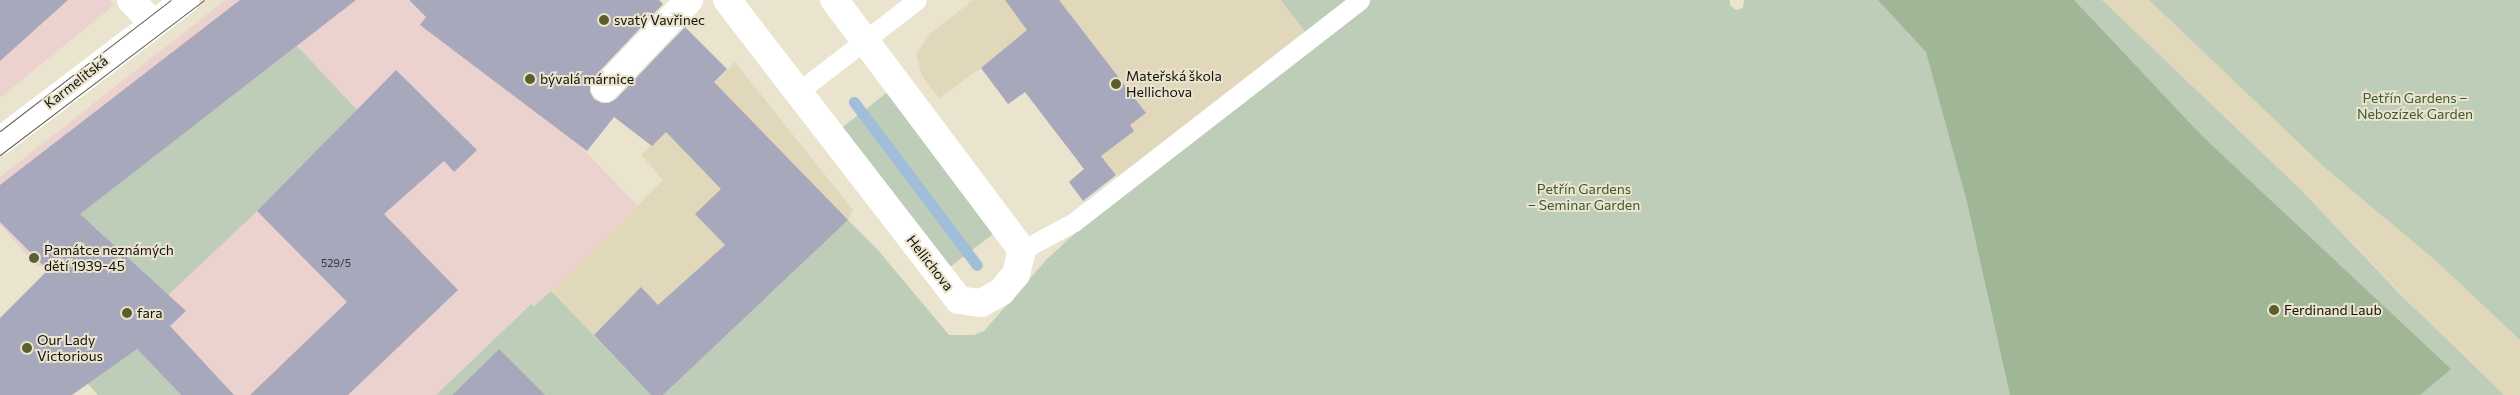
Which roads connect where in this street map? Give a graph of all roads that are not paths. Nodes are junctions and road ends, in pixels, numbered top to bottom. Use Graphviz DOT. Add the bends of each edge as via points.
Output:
graph roads {
  1 [pos="131,0"];
  2 [pos="186,0"];
  3 [pos="689,0"];
  4 [pos="727,0"];
  5 [pos="834,0"];
  6 [pos="917,0"];
  7 [pos="1360,0"];
  8 [pos="153,24"];
  9 [pos="865,40"];
  10 [pos="605,88"];
  11 [pos="798,92"];
  12 [pos="0,141"];
  13 [pos="1022,250"];
  1 -- 8 [label="street"];
  2 -- 8 [label="street, Karmelitská"];
  3 -- 10 [label="street"];
  4 -- 11 [label="street, Hellichova"];
  5 -- 9 [label="street"];
  6 -- 9 [label="lane"];
  7 -- 13 [label="lane" via="1074,222"];
  8 -- 12 [label="street, Karmelitská"];
  9 -- 11 [label="lane"];
  9 -- 13 [label="street"];
  11 -- 13 [label="street, Hellichova" via="958,300 981,303 1001,292 1016,274"];
}
